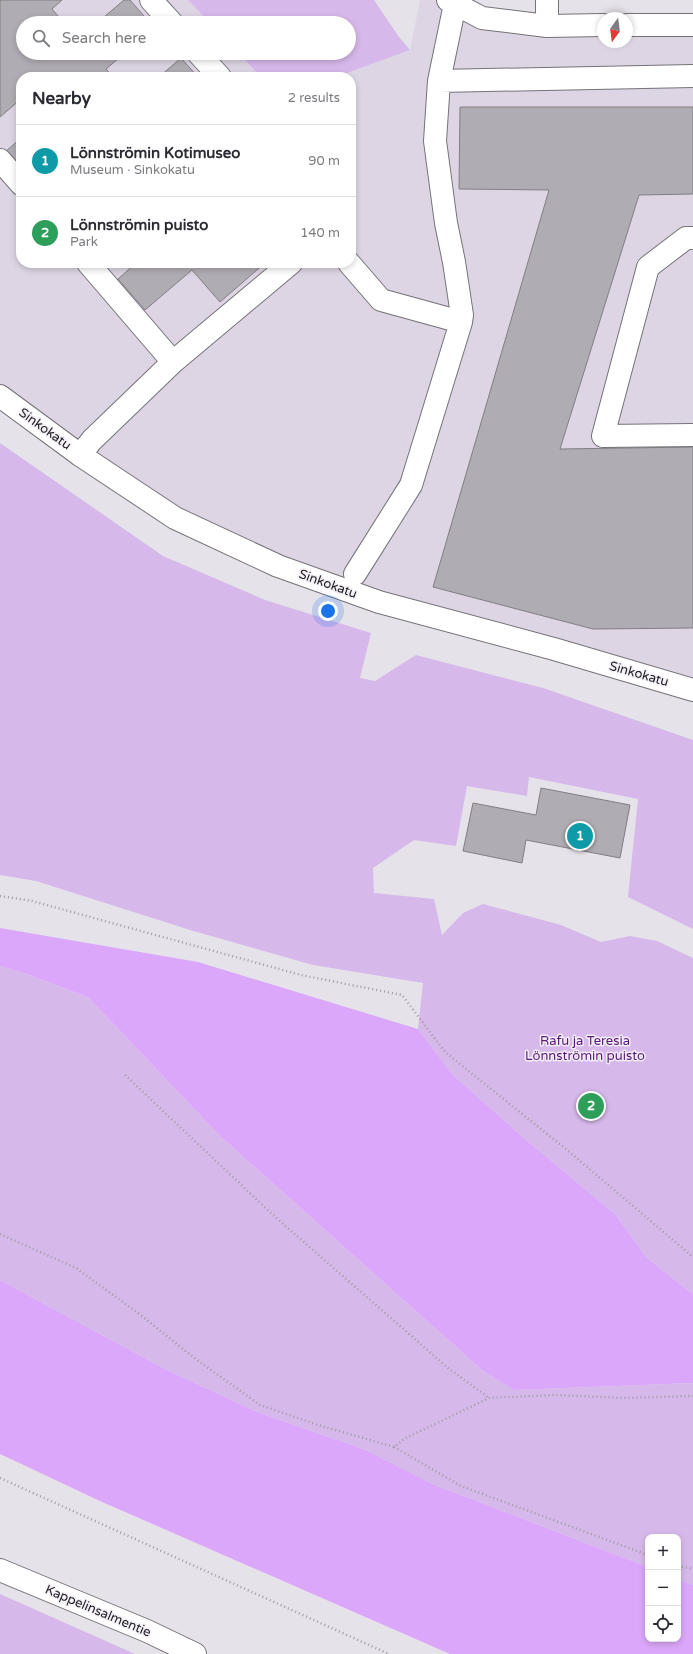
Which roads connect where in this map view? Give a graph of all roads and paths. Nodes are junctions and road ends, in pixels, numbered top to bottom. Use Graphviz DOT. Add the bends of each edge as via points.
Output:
graph roads {
  1 [pos="152,0"];
  2 [pos="547,0"];
  3 [pos="452,2"];
  4 [pos="166,16"];
  5 [pos="633,25"];
  6 [pos="693,25"];
  7 [pos="547,26"];
  8 [pos="597,26"];
  9 [pos="204,60"];
  10 [pos="215,72"];
  11 [pos="693,76"];
  12 [pos="439,81"];
  13 [pos="0,160"];
  14 [pos="16,178"];
  15 [pos="693,238"];
  16 [pos="92,268"];
  17 [pos="285,268"];
  18 [pos="353,268"];
  19 [pos="461,322"];
  20 [pos="174,362"];
  21 [pos="0,396"];
  22 [pos="693,435"];
  23 [pos="80,455"];
  24 [pos="355,574"];
  25 [pos="693,690"];
  26 [pos="0,896"];
  27 [pos="125,1075"];
  28 [pos="0,1234"];
  29 [pos="693,1257"];
  30 [pos="693,1396"];
  31 [pos="489,1398"];
  32 [pos="394,1447"];
  33 [pos="0,1478"];
  34 [pos="645,1554"];
  35 [pos="681,1567"];
  36 [pos="693,1569"];
  37 [pos="0,1570"];
  38 [pos="195,1654"];
  39 [pos="389,1654"];
  1 -- 4 [label="main road"];
  2 -- 7 [label="main road"];
  3 -- 7 [label="main road" via="482,18"];
  3 -- 12 [label="main road"];
  5 -- 6 [label="main road"];
  7 -- 8 [label="main road"];
  9 -- 10 [label="main road"];
  11 -- 12 [label="main road"];
  12 -- 19 [label="main road" via="435,141 462,314"];
  13 -- 14 [label="main road"];
  15 -- 22 [label="main road" via="686,238 648,267 603,436"];
  16 -- 20 [label="main road"];
  17 -- 20 [label="main road"];
  18 -- 19 [label="main road" via="381,300"];
  19 -- 24 [label="main road" via="411,485"];
  20 -- 23 [label="main road" via="92,440"];
  21 -- 23 [label="main road, Sinkokatu"];
  23 -- 25 [label="main road, Sinkokatu" via="175,518 278,566 379,602"];
  26 -- 29 [label="path" via="32,901 300,975 402,995 446,1052"];
  27 -- 31 [label="path" via="274,1216 448,1368"];
  28 -- 32 [label="path" via="76,1268 260,1405"];
  30 -- 31 [label="path" via="624,1398 555,1395"];
  31 -- 32 [label="path" via="404,1439"];
  32 -- 34 [label="path" via="460,1486"];
  33 -- 39 [label="path"];
  35 -- 36 [label="path"];
  37 -- 38 [label="main road, Kappelinsalmentie" via="147,1631"];
}
